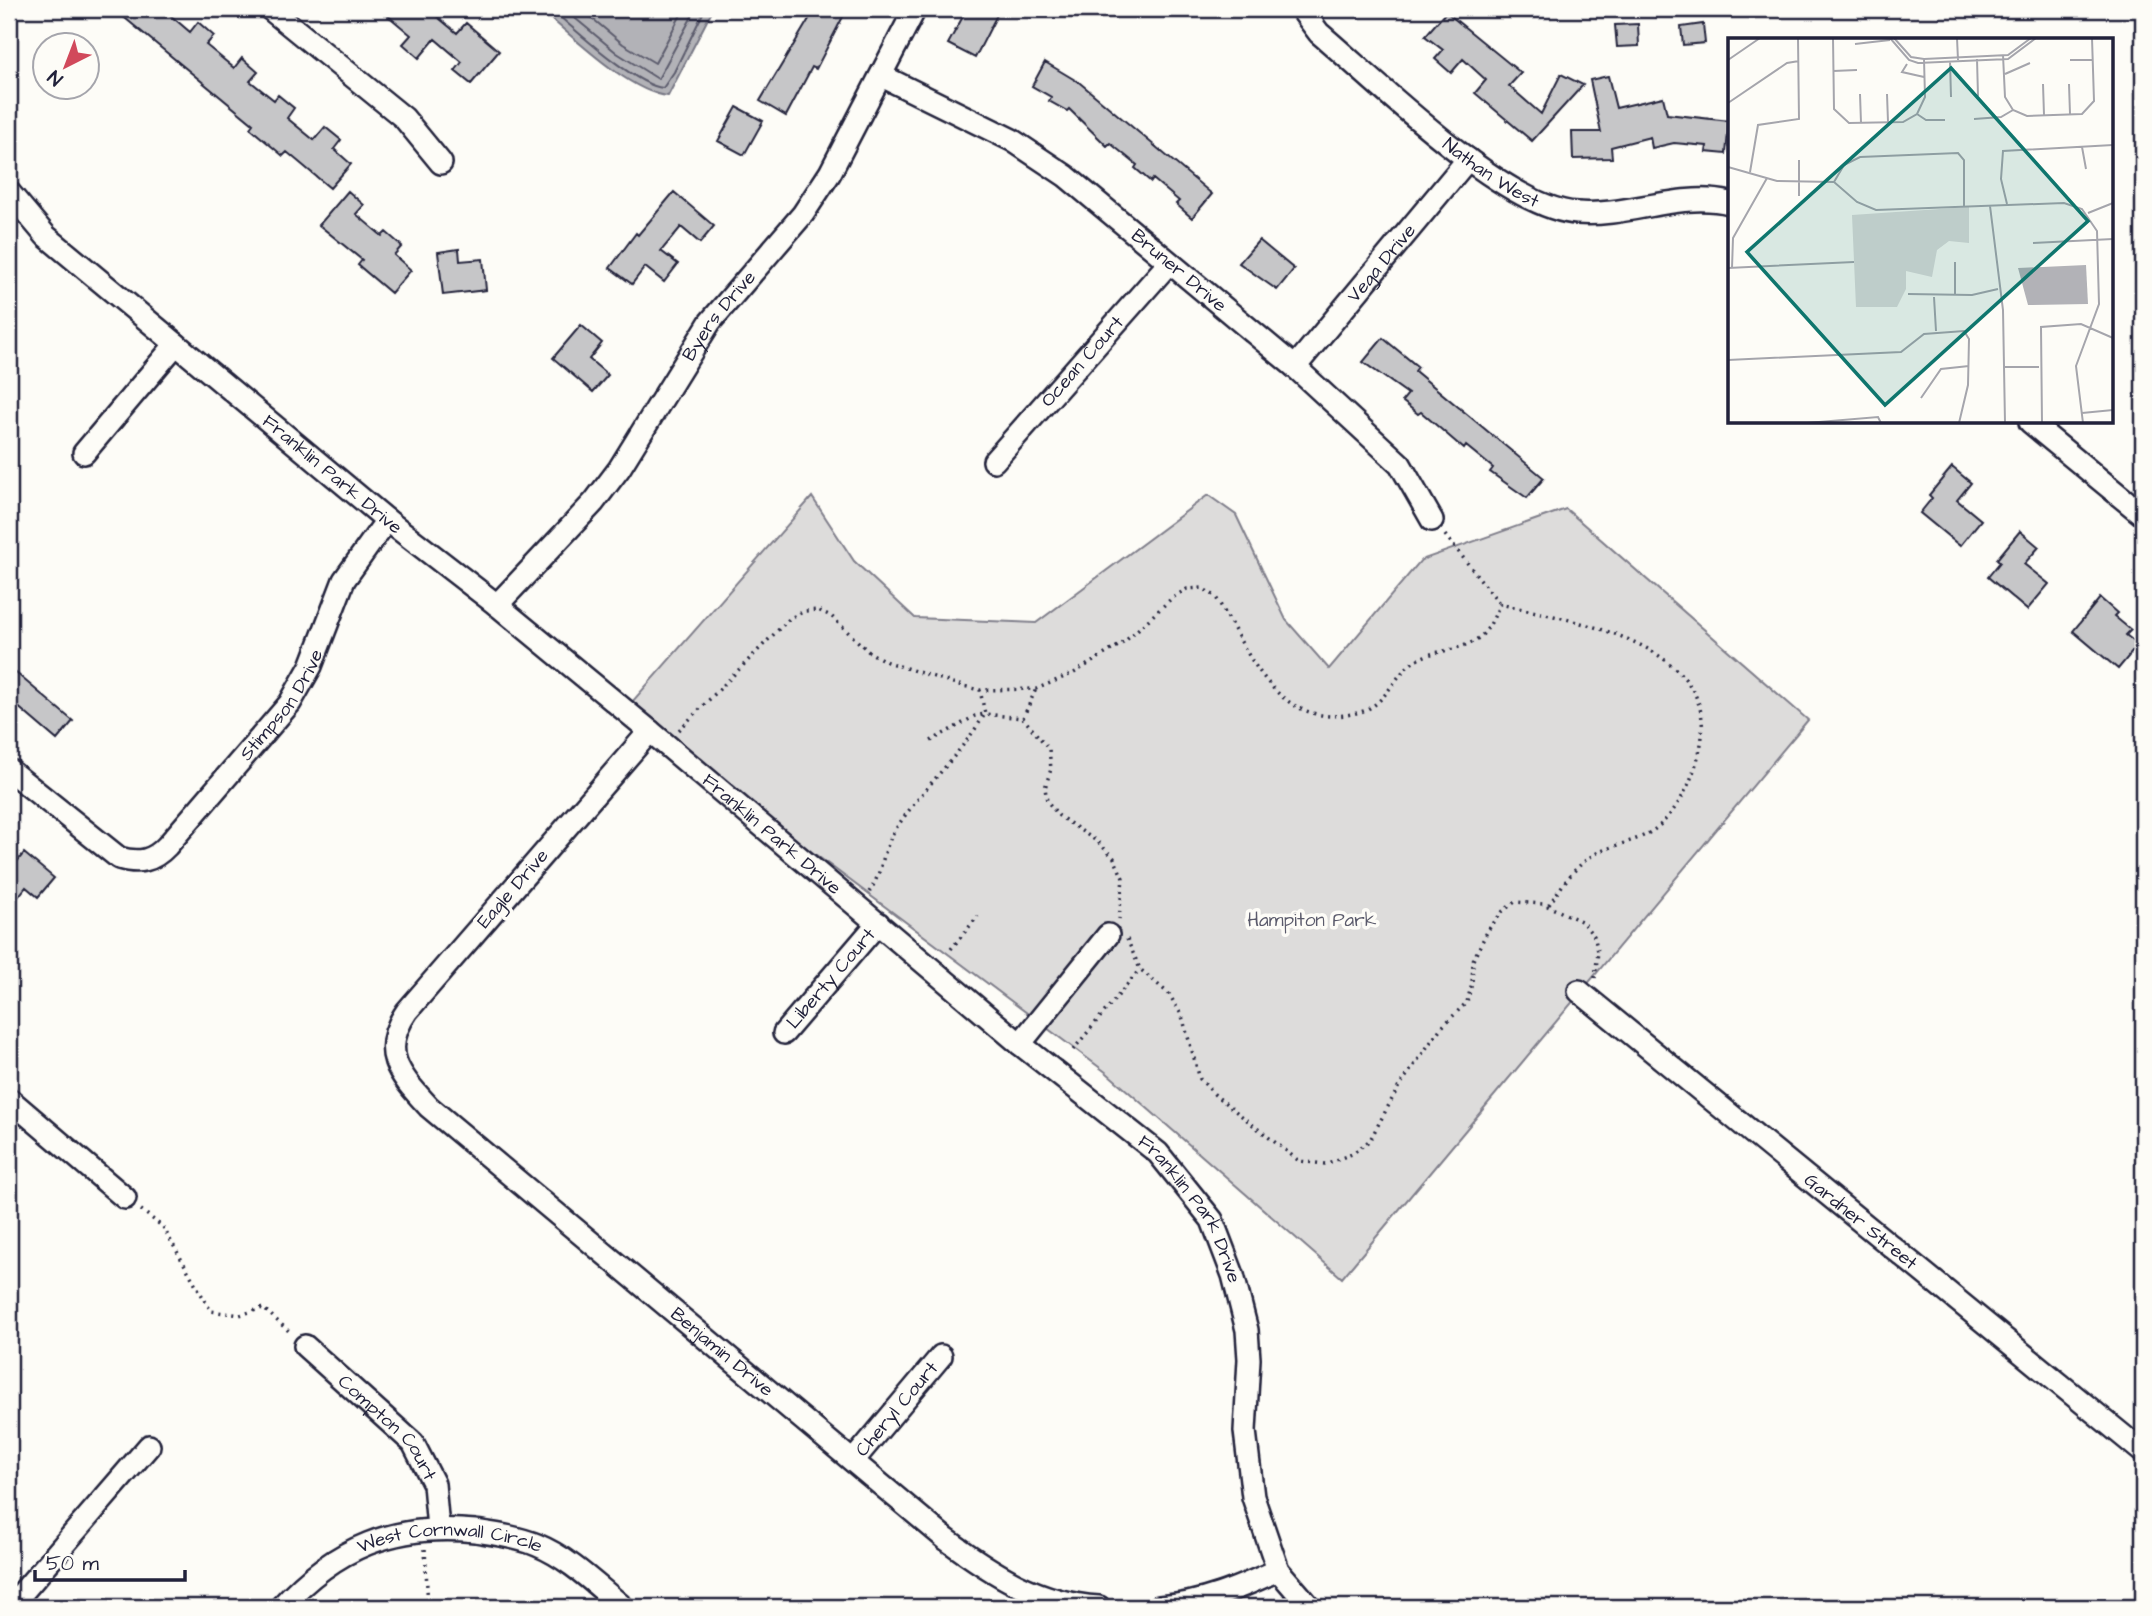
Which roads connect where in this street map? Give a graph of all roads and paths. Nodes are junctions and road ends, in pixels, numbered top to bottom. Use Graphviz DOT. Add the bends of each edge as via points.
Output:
graph roads {
  1 [pos="270,9"];
  2 [pos="915,9"];
  3 [pos="1301,9"];
  4 [pos="882,76"];
  5 [pos="1468,159"];
  6 [pos="441,163"];
  7 [pos="9,192"];
  8 [pos="1728,203"];
  9 [pos="1170,263"];
  10 [pos="176,344"];
  11 [pos="1295,367"];
  12 [pos="2032,424"];
  13 [pos="84,453"];
  14 [pos="994,461"];
  15 [pos="2143,515"];
  16 [pos="387,520"];
  17 [pos="1432,520"];
  18 [pos="1500,604"];
  19 [pos="497,605"];
  20 [pos="1036,689"];
  21 [pos="980,690"];
  22 [pos="985,714"];
  23 [pos="1023,718"];
  24 [pos="658,738"];
  25 [pos="931,741"];
  26 [pos="9,770"];
  27 [pos="859,904"];
  28 [pos="1548,906"];
  29 [pos="978,916"];
  30 [pos="878,923"];
  31 [pos="1108,935"];
  32 [pos="951,949"];
  33 [pos="1140,969"];
  34 [pos="1584,995"];
  35 [pos="784,1032"];
  36 [pos="1020,1044"];
  37 [pos="1073,1050"];
  38 [pos="392,1056"];
  39 [pos="9,1099"];
  40 [pos="125,1198"];
  41 [pos="305,1346"];
  42 [pos="941,1356"];
  43 [pos="149,1446"];
  44 [pos="2143,1452"];
  45 [pos="853,1461"];
  46 [pos="431,1528"];
  47 [pos="1279,1570"];
  48 [pos="9,1607"];
  49 [pos="281,1607"];
  50 [pos="428,1607"];
  51 [pos="623,1607"];
  52 [pos="1086,1607"];
  53 [pos="1160,1607"];
  54 [pos="1310,1607"];
  1 -- 6 [label="street" via="404,118"];
  2 -- 4 [label="street, Byers Drive"];
  3 -- 5 [label="street, Nathan West" via="1319,33"];
  4 -- 9 [label="street, Bruner Drive" via="1012,140 1066,176"];
  4 -- 19 [label="street, Byers Drive" via="810,203 710,322 619,469"];
  5 -- 8 [label="street, Nathan West" via="1518,194 1551,209 1595,213 1693,199"];
  5 -- 11 [label="street, Vega Drive"];
  7 -- 10 [label="street, Franklin Park Drive" via="46,236"];
  9 -- 11 [label="street, Bruner Drive"];
  9 -- 14 [label="street, Ocean Court"];
  10 -- 13 [label="street"];
  10 -- 16 [label="street, Franklin Park Drive"];
  11 -- 17 [label="street, Bruner Drive" via="1400,464"];
  12 -- 15 [label="street"];
  16 -- 19 [label="street, Franklin Park Drive"];
  16 -- 26 [label="street, Stimpson Drive" via="344,580 311,666 290,703 152,859 119,858"];
  17 -- 18 [label="path"];
  18 -- 20 [label="path" via="1482,636 1462,647 1423,656 1410,664 1384,697 1366,710 1340,716 1311,715 1286,702 1266,681 1215,596 1202,588 1179,594 1123,643 1074,673"];
  18 -- 28 [label="path" via="1610,633 1650,649 1693,688 1702,712 1697,764 1675,808 1645,837 1597,853 1579,866"];
  19 -- 24 [label="street, Franklin Park Drive"];
  20 -- 21 [label="path"];
  20 -- 23 [label="path"];
  21 -- 22 [label="path"];
  21 -- 24 [label="path" via="887,662 869,652 831,615 805,611 790,618"];
  22 -- 23 [label="path"];
  22 -- 25 [label="path"];
  22 -- 27 [label="path" via="894,830 874,885"];
  23 -- 33 [label="path" via="1049,749 1047,801 1059,816 1114,858 1123,878 1119,918"];
  24 -- 27 [label="street, Franklin Park Drive"];
  24 -- 38 [label="street, Eagle Drive" via="407,1011 398,1023"];
  27 -- 30 [label="street, Franklin Park Drive"];
  28 -- 33 [label="path" via="1515,902 1503,911 1473,960 1467,1002 1440,1030 1398,1088 1370,1140 1352,1154 1325,1164 1299,1161 1215,1095 1200,1079 1182,1016 1169,995"];
  28 -- 34 [label="path" via="1581,921 1594,936 1598,966"];
  29 -- 32 [label="path"];
  30 -- 35 [label="street, Liberty Court"];
  30 -- 36 [label="street, Franklin Park Drive"];
  31 -- 36 [label="street"];
  33 -- 37 [label="path"];
  34 -- 44 [label="street, Gardner Street"];
  36 -- 47 [label="street, Franklin Park Drive" via="1158,1153 1212,1220 1247,1330 1247,1468"];
  38 -- 45 [label="street, Benjamin Drive" via="405,1081 429,1107"];
  39 -- 40 [label="street"];
  40 -- 41 [label="path" via="163,1227 211,1311 240,1315 263,1308"];
  41 -- 46 [label="street, Compton Court" via="413,1443 434,1484"];
  42 -- 45 [label="street, Cheryl Court"];
  43 -- 48 [label="street"];
  45 -- 52 [label="street, Benjamin Drive" via="992,1573 1020,1588"];
  46 -- 49 [label="street, West Cornwall Circle" via="398,1532 353,1550 313,1577"];
  46 -- 50 [label="path"];
  46 -- 51 [label="street, West Cornwall Circle" via="512,1537 537,1545"];
  47 -- 53 [label="street" via="1222,1595"];
  47 -- 54 [label="street, Franklin Park Drive"];
}
